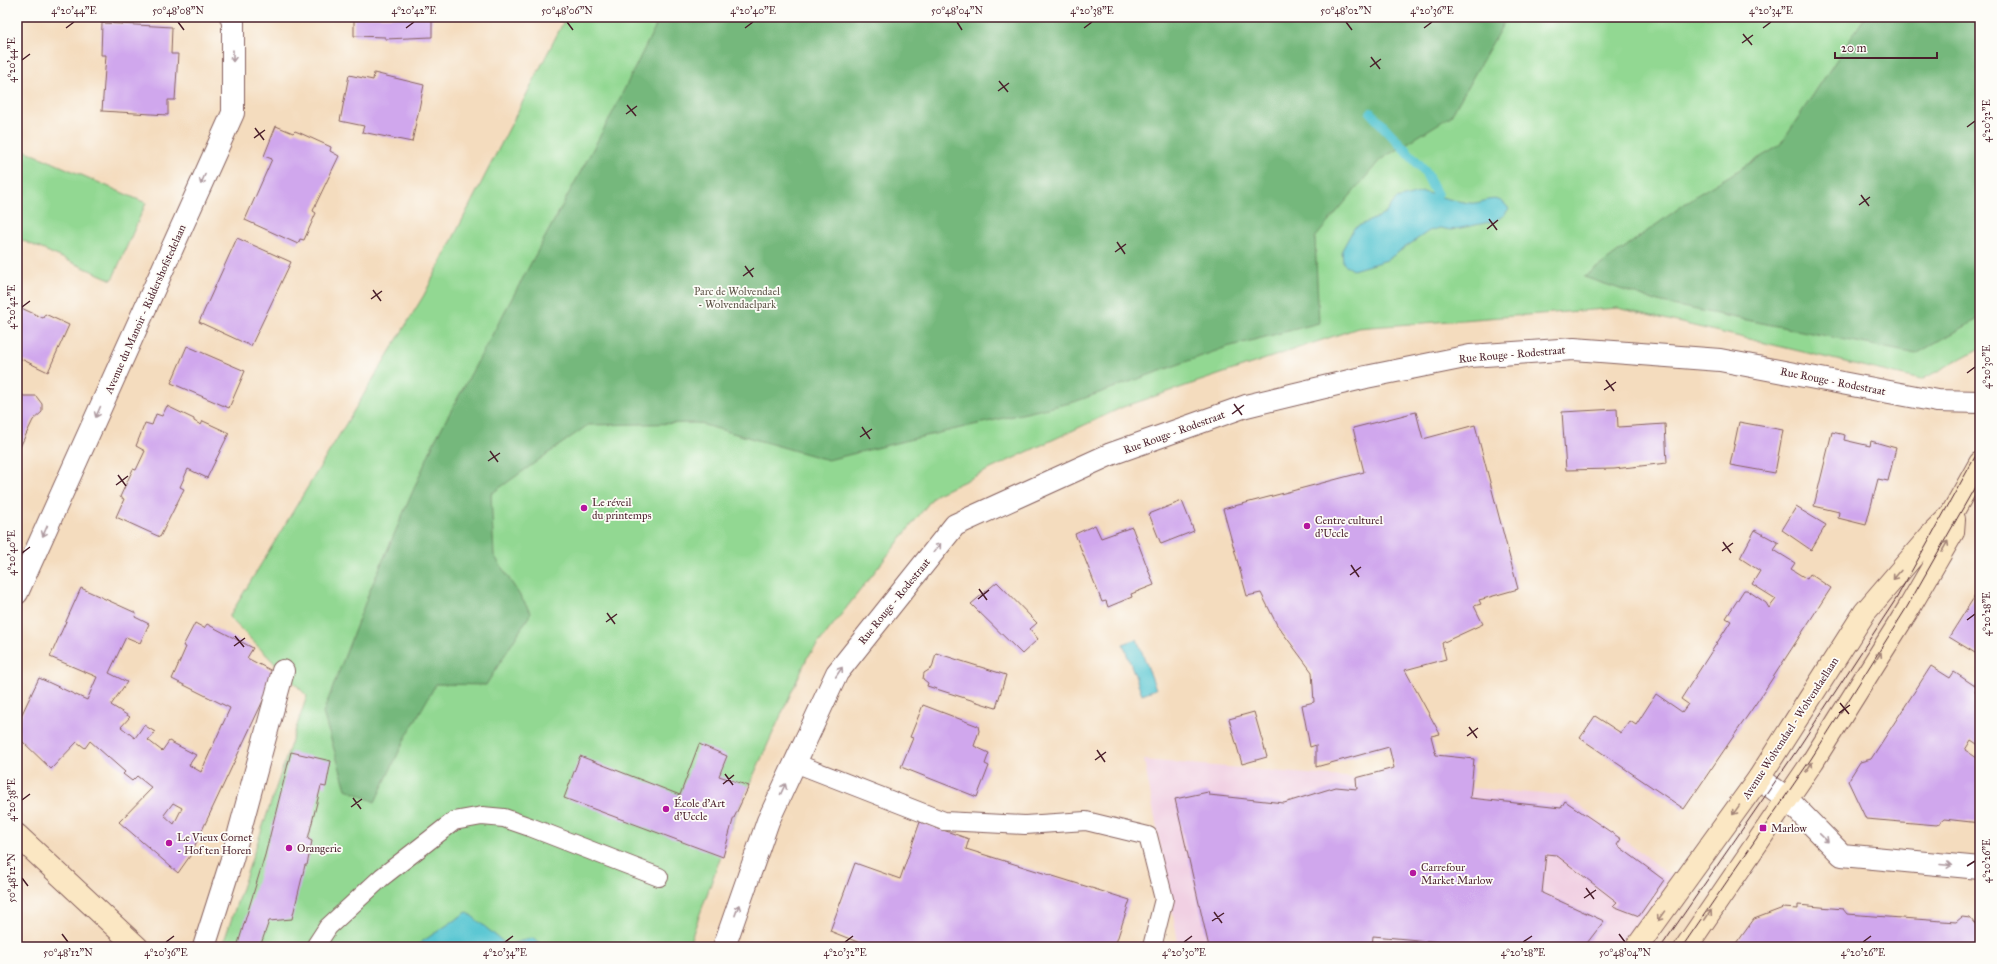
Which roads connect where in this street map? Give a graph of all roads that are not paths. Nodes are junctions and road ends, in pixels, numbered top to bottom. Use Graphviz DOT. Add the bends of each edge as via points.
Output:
graph roads {
  1 [pos="231,17"];
  2 [pos="1980,402"];
  3 [pos="1980,463"];
  4 [pos="1951,515"];
  5 [pos="17,593"];
  6 [pos="283,671"];
  7 [pos="795,763"];
  8 [pos="1759,778"];
  9 [pos="1787,800"];
  10 [pos="17,835"];
  11 [pos="1980,868"];
  12 [pos="659,877"];
  13 [pos="137,947"];
  14 [pos="204,947"];
  15 [pos="315,947"];
  16 [pos="724,947"];
  17 [pos="1152,947"];
  18 [pos="1637,947"];
  19 [pos="1686,947"];
  1 -- 5 [label="street, Avenue du Manoir - Riddershofstedelaan, one-way" via="233,113"];
  7 -- 2 [label="street, Rue Rouge - Rodestraat, one-way" via="837,673 955,525 1111,454 1246,406 1366,377 1470,356 1574,349 1720,360 1937,401"];
  3 -- 4 [label="street, Avenue Wolvendael - Wolvendaellaan"];
  4 -- 8 [label="street, Avenue Wolvendael - Wolvendaellaan, one-way" via="1865,612"];
  9 -- 4 [label="street, one-way" via="1850,703 1953,532 1954,519"];
  6 -- 14 [label="street" via="232,859"];
  16 -- 7 [label="street, Rue Rouge - Rodestraat, one-way" via="768,821"];
  7 -- 17 [label="lane" via="944,821 1025,825 1086,821 1148,836 1164,899"];
  8 -- 9 [label="street"];
  8 -- 18 [label="street, Avenue Wolvendael - Wolvendaellaan, one-way"];
  9 -- 11 [label="street, one-way" via="1842,856"];
  19 -- 9 [label="street, one-way"];
  10 -- 13 [label="street"];
  12 -- 15 [label="lane" via="504,818 482,816 454,821 382,877 328,927"];
}
